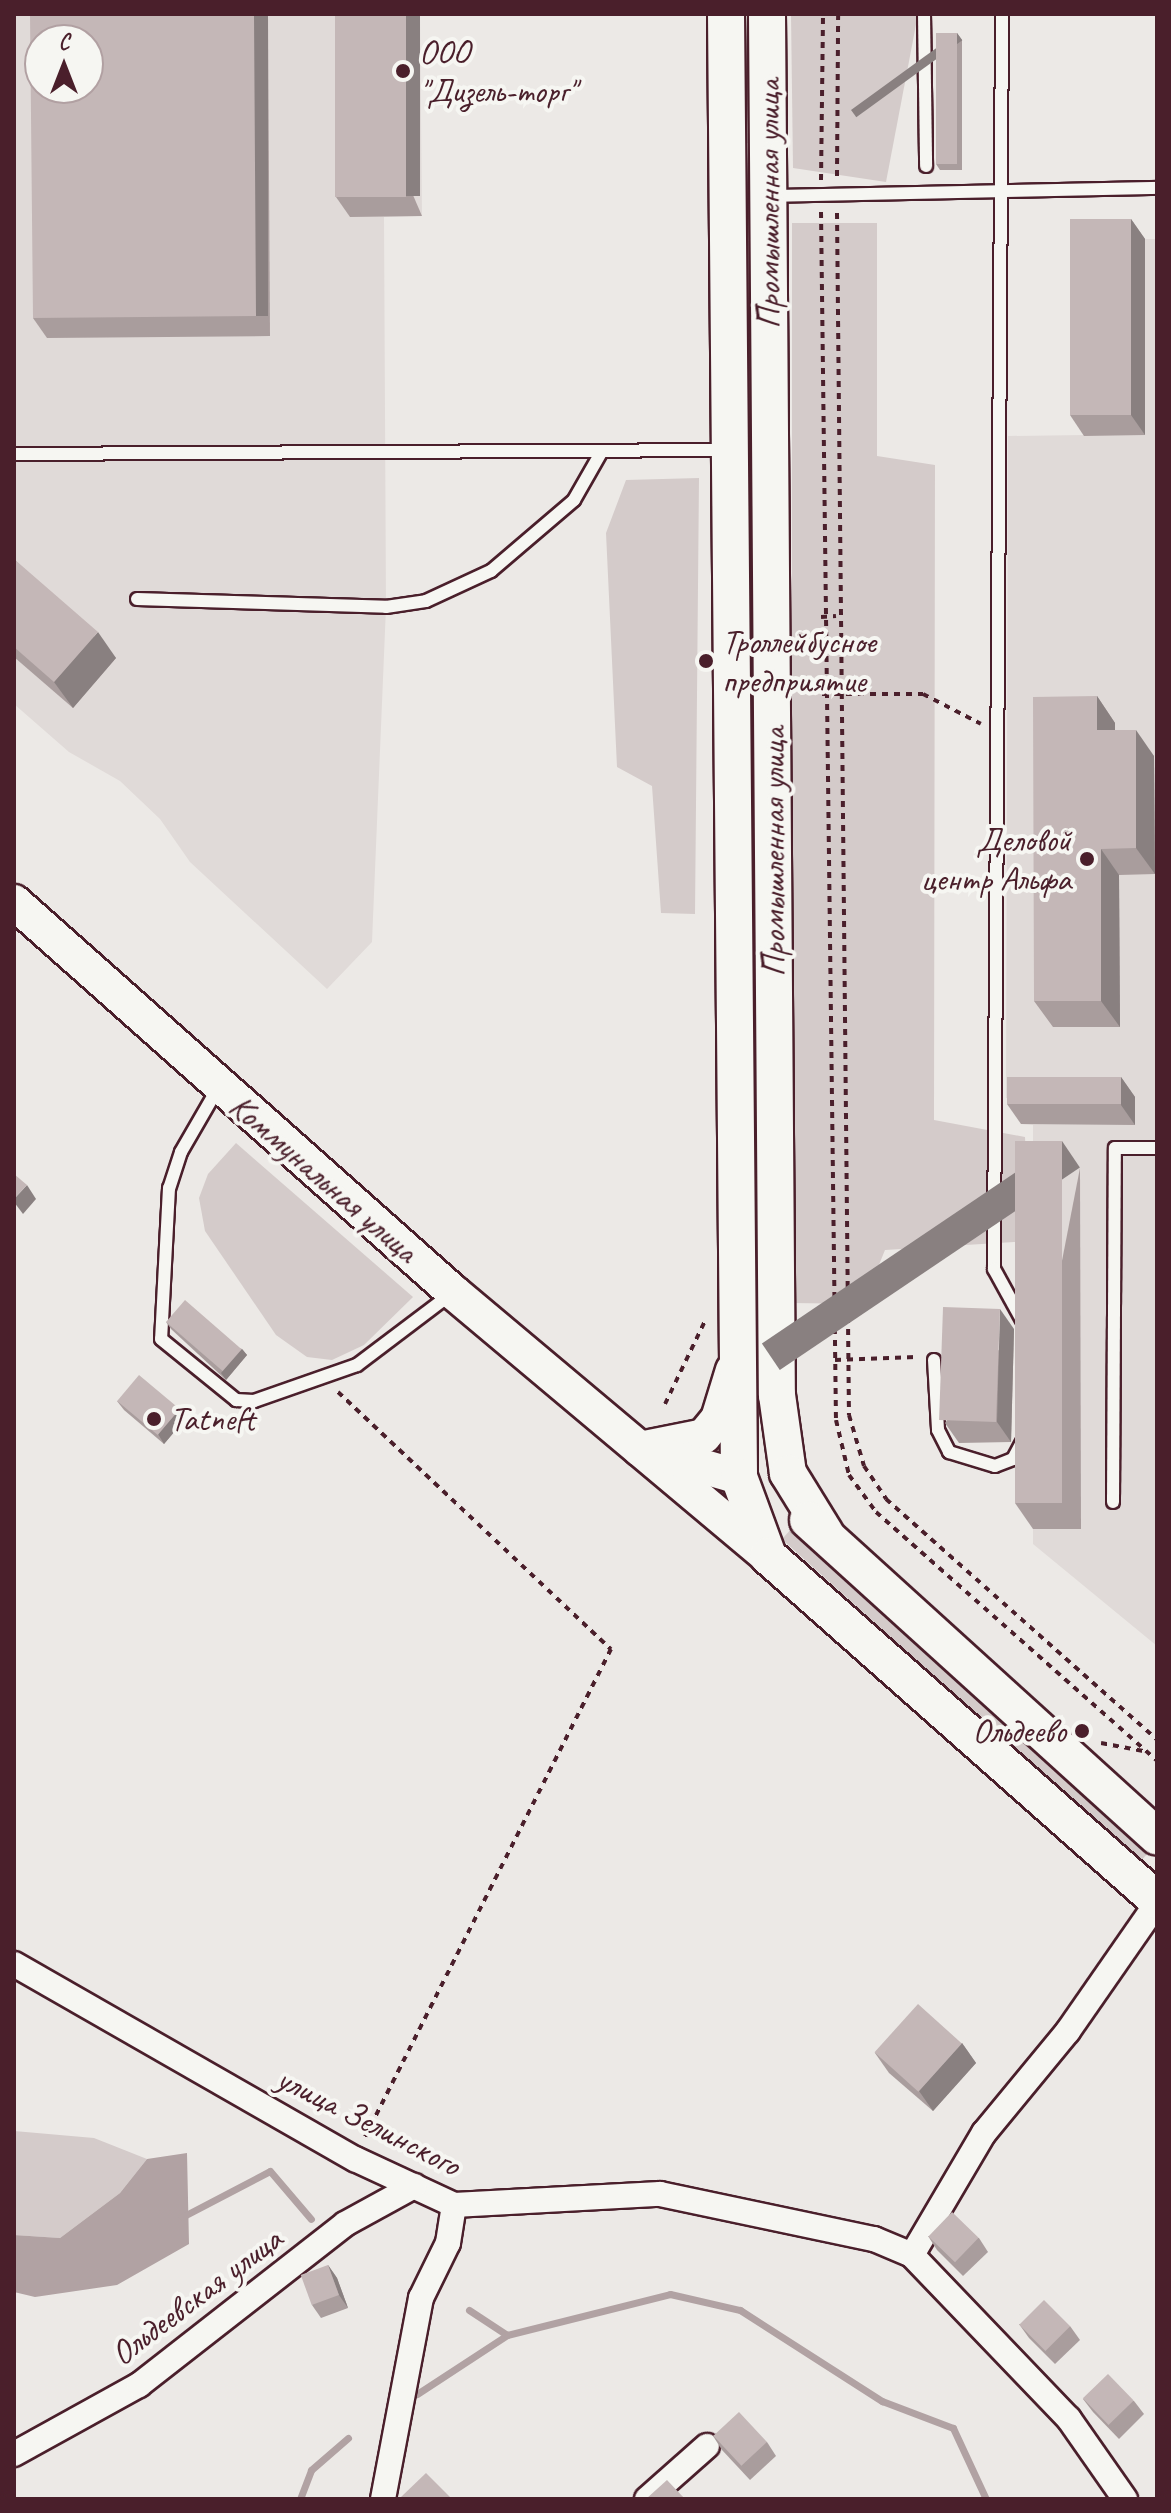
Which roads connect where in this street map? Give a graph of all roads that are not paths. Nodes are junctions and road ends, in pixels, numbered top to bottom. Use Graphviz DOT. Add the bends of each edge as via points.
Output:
graph roads {
  1 [pos="726,14"];
  2 [pos="767,14"];
  3 [pos="924,14"];
  4 [pos="1002,14"];
  5 [pos="926,166"];
  6 [pos="1157,188"];
  7 [pos="1002,192"];
  8 [pos="728,196"];
  9 [pos="768,196"];
  10 [pos="729,450"];
  11 [pos="770,450"];
  12 [pos="602,451"];
  13 [pos="14,454"];
  14 [pos="137,599"];
  15 [pos="14,902"];
  16 [pos="219,1086"];
  17 [pos="1157,1148"];
  18 [pos="453,1292"];
  19 [pos="1023,1338"];
  20 [pos="934,1360"];
  21 [pos="733,1368"];
  22 [pos="1022,1427"];
  23 [pos="781,1447"];
  24 [pos="640,1449"];
  25 [pos="739,1477"];
  26 [pos="1113,1502"];
  27 [pos="825,1533"];
  28 [pos="768,1556"];
  29 [pos="1157,1837"];
  30 [pos="1157,1901"];
  31 [pos="14,1964"];
  32 [pos="414,2186"];
  33 [pos="454,2205"];
  34 [pos="912,2255"];
  35 [pos="707,2446"];
  36 [pos="14,2454"];
  37 [pos="383,2499"];
  38 [pos="647,2499"];
  39 [pos="1125,2499"];
  1 -- 8 [label="main road, Промышленная улица"];
  2 -- 9 [label="main road, Промышленная улица"];
  3 -- 5 [label="lane"];
  4 -- 7 [label="lane"];
  6 -- 7 [label="lane"];
  7 -- 9 [label="lane"];
  7 -- 19 [label="lane" via="994,1269 1023,1323"];
  8 -- 9 [label="main road"];
  8 -- 10 [label="main road, Промышленная улица"];
  9 -- 11 [label="main road, Промышленная улица"];
  10 -- 11 [label="main road"];
  10 -- 12 [label="lane"];
  10 -- 21 [label="main road, Промышленная улица"];
  11 -- 23 [label="main road, Промышленная улица"];
  12 -- 13 [label="lane"];
  12 -- 14 [label="lane" via="574,500 491,571 426,601 386,607"];
  15 -- 16 [label="main road, Коммунальная улица"];
  16 -- 18 [label="main road, Коммунальная улица"];
  16 -- 18 [label="lane" via="181,1152 169,1188 161,1339 236,1400 357,1365"];
  17 -- 26 [label="lane" via="1115,1148"];
  18 -- 24 [label="main road, Коммунальная улица"];
  20 -- 22 [label="lane" via="938,1430 949,1452 995,1466 1013,1459"];
  21 -- 24 [label="main road, Промышленная улица" via="723,1408 704,1436"];
  21 -- 25 [label="main road, Промышленная улица"];
  23 -- 25 [label="main road" via="765,1471"];
  23 -- 27 [label="main road, Промышленная улица" via="801,1499"];
  24 -- 25 [label="main road, Промышленная улица"];
  24 -- 28 [label="main road, Промышленная улица"];
  25 -- 27 [label="main road, Промышленная улица"];
  25 -- 28 [label="main road, Промышленная улица"];
  27 -- 29 [label="main road, Промышленная улица"];
  28 -- 30 [label="main road, Промышленная улица"];
  30 -- 34 [label="street" via="1068,2031 984,2133"];
  31 -- 32 [label="street, улица Зелинского" via="355,2159"];
  32 -- 33 [label="street, улица Зелинского"];
  32 -- 36 [label="street, Ольдеевская улица" via="345,2224 139,2385"];
  33 -- 34 [label="street, улица Зелинского" via="660,2194 874,2239"];
  33 -- 37 [label="street" via="448,2243 421,2298 407,2354"];
  34 -- 39 [label="street" via="1069,2419"];
  35 -- 38 [label="street"];
}
